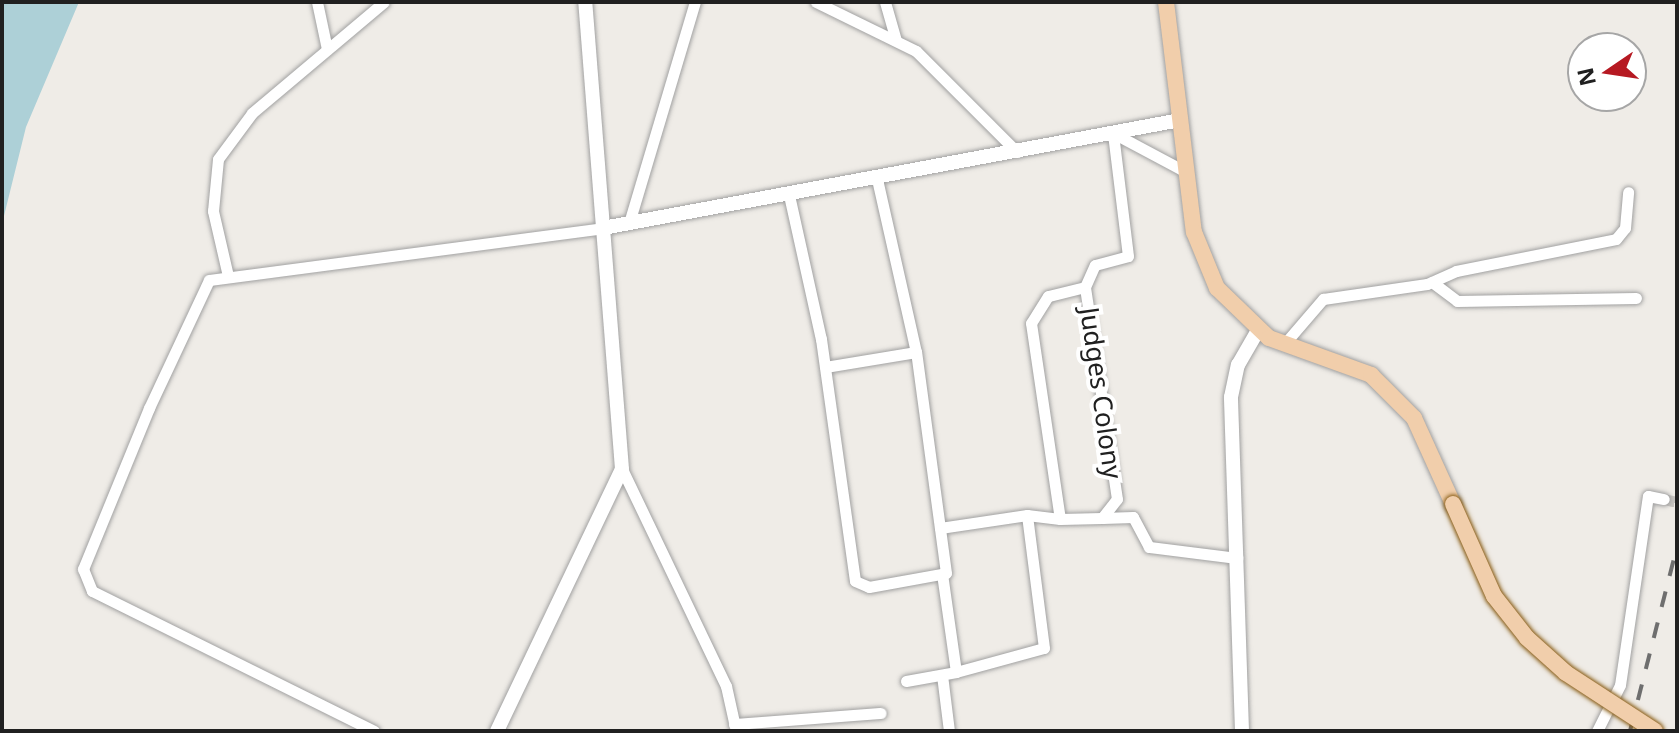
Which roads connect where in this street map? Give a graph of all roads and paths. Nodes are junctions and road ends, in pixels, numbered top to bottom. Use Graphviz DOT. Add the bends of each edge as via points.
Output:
graph roads {
  1 [pos="317,2"];
  2 [pos="384,2"];
  3 [pos="585,2"];
  4 [pos="695,2"];
  5 [pos="816,2"];
  6 [pos="885,2"];
  7 [pos="1166,2"];
  8 [pos="896,40"];
  9 [pos="327,49"];
  10 [pos="1180,120"];
  11 [pos="1113,133"];
  12 [pos="1017,152"];
  13 [pos="1186,172"];
  14 [pos="877,179"];
  15 [pos="1628,192"];
  16 [pos="789,195"];
  17 [pos="629,223"];
  18 [pos="603,228"];
  19 [pos="228,276"];
  20 [pos="1432,282"];
  21 [pos="1085,287"];
  22 [pos="1636,298"];
  23 [pos="1258,331"];
  24 [pos="1286,342"];
  25 [pos="916,352"];
  26 [pos="825,367"];
  27 [pos="622,469"];
  28 [pos="1664,499"];
  29 [pos="1027,515"];
  30 [pos="1102,518"];
  31 [pos="1060,519"];
  32 [pos="940,528"];
  33 [pos="1237,558"];
  34 [pos="942,574"];
  35 [pos="956,672"];
  36 [pos="942,675"];
  37 [pos="906,681"];
  38 [pos="881,713"];
  39 [pos="735,727"];
  40 [pos="374,731"];
  41 [pos="497,731"];
  42 [pos="949,731"];
  43 [pos="1242,731"];
  44 [pos="1597,731"];
  45 [pos="1655,731"];
  1 -- 9 [label="street"];
  2 -- 9 [label="street"];
  3 -- 18 [label="street"];
  4 -- 17 [label="street"];
  5 -- 8 [label="street"];
  6 -- 8 [label="street"];
  7 -- 10 [label="main road"];
  8 -- 12 [label="street" via="916,51"];
  9 -- 19 [label="street" via="252,113 218,159 213,211"];
  10 -- 11 [label="street"];
  10 -- 13 [label="main road"];
  11 -- 12 [label="street"];
  11 -- 13 [label="street"];
  11 -- 21 [label="street, Judges Colony" via="1128,256 1095,265"];
  12 -- 14 [label="street"];
  13 -- 23 [label="main road" via="1194,232 1217,288"];
  14 -- 16 [label="street"];
  14 -- 25 [label="street"];
  15 -- 20 [label="street" via="1625,228 1616,239"];
  16 -- 17 [label="street"];
  16 -- 26 [label="street"];
  17 -- 18 [label="street"];
  18 -- 19 [label="street"];
  18 -- 27 [label="street"];
  19 -- 40 [label="street" via="209,280 83,569 92,591"];
  20 -- 22 [label="street" via="1457,301"];
  20 -- 24 [label="street" via="1323,299"];
  21 -- 30 [label="street, Judges Colony" via="1117,499"];
  21 -- 31 [label="street, Judges Colony" via="1048,296 1031,323"];
  23 -- 24 [label="main road"];
  23 -- 33 [label="street" via="1238,365 1231,397"];
  24 -- 45 [label="main road, bridge" via="1371,375 1414,418 1494,596 1527,638 1566,673"];
  25 -- 26 [label="street"];
  25 -- 32 [label="street"];
  26 -- 34 [label="street" via="855,581 869,587"];
  27 -- 39 [label="street" via="726,686"];
  27 -- 41 [label="street"];
  28 -- 44 [label="street" via="1648,496 1620,685"];
  29 -- 31 [label="street"];
  29 -- 32 [label="street"];
  29 -- 35 [label="street" via="1044,648"];
  30 -- 31 [label="street, Judges Colony"];
  30 -- 33 [label="street" via="1133,517 1149,547"];
  32 -- 34 [label="street"];
  33 -- 43 [label="street"];
  34 -- 35 [label="street"];
  35 -- 36 [label="street"];
  36 -- 37 [label="street"];
  36 -- 42 [label="street"];
  38 -- 39 [label="street"];
}
